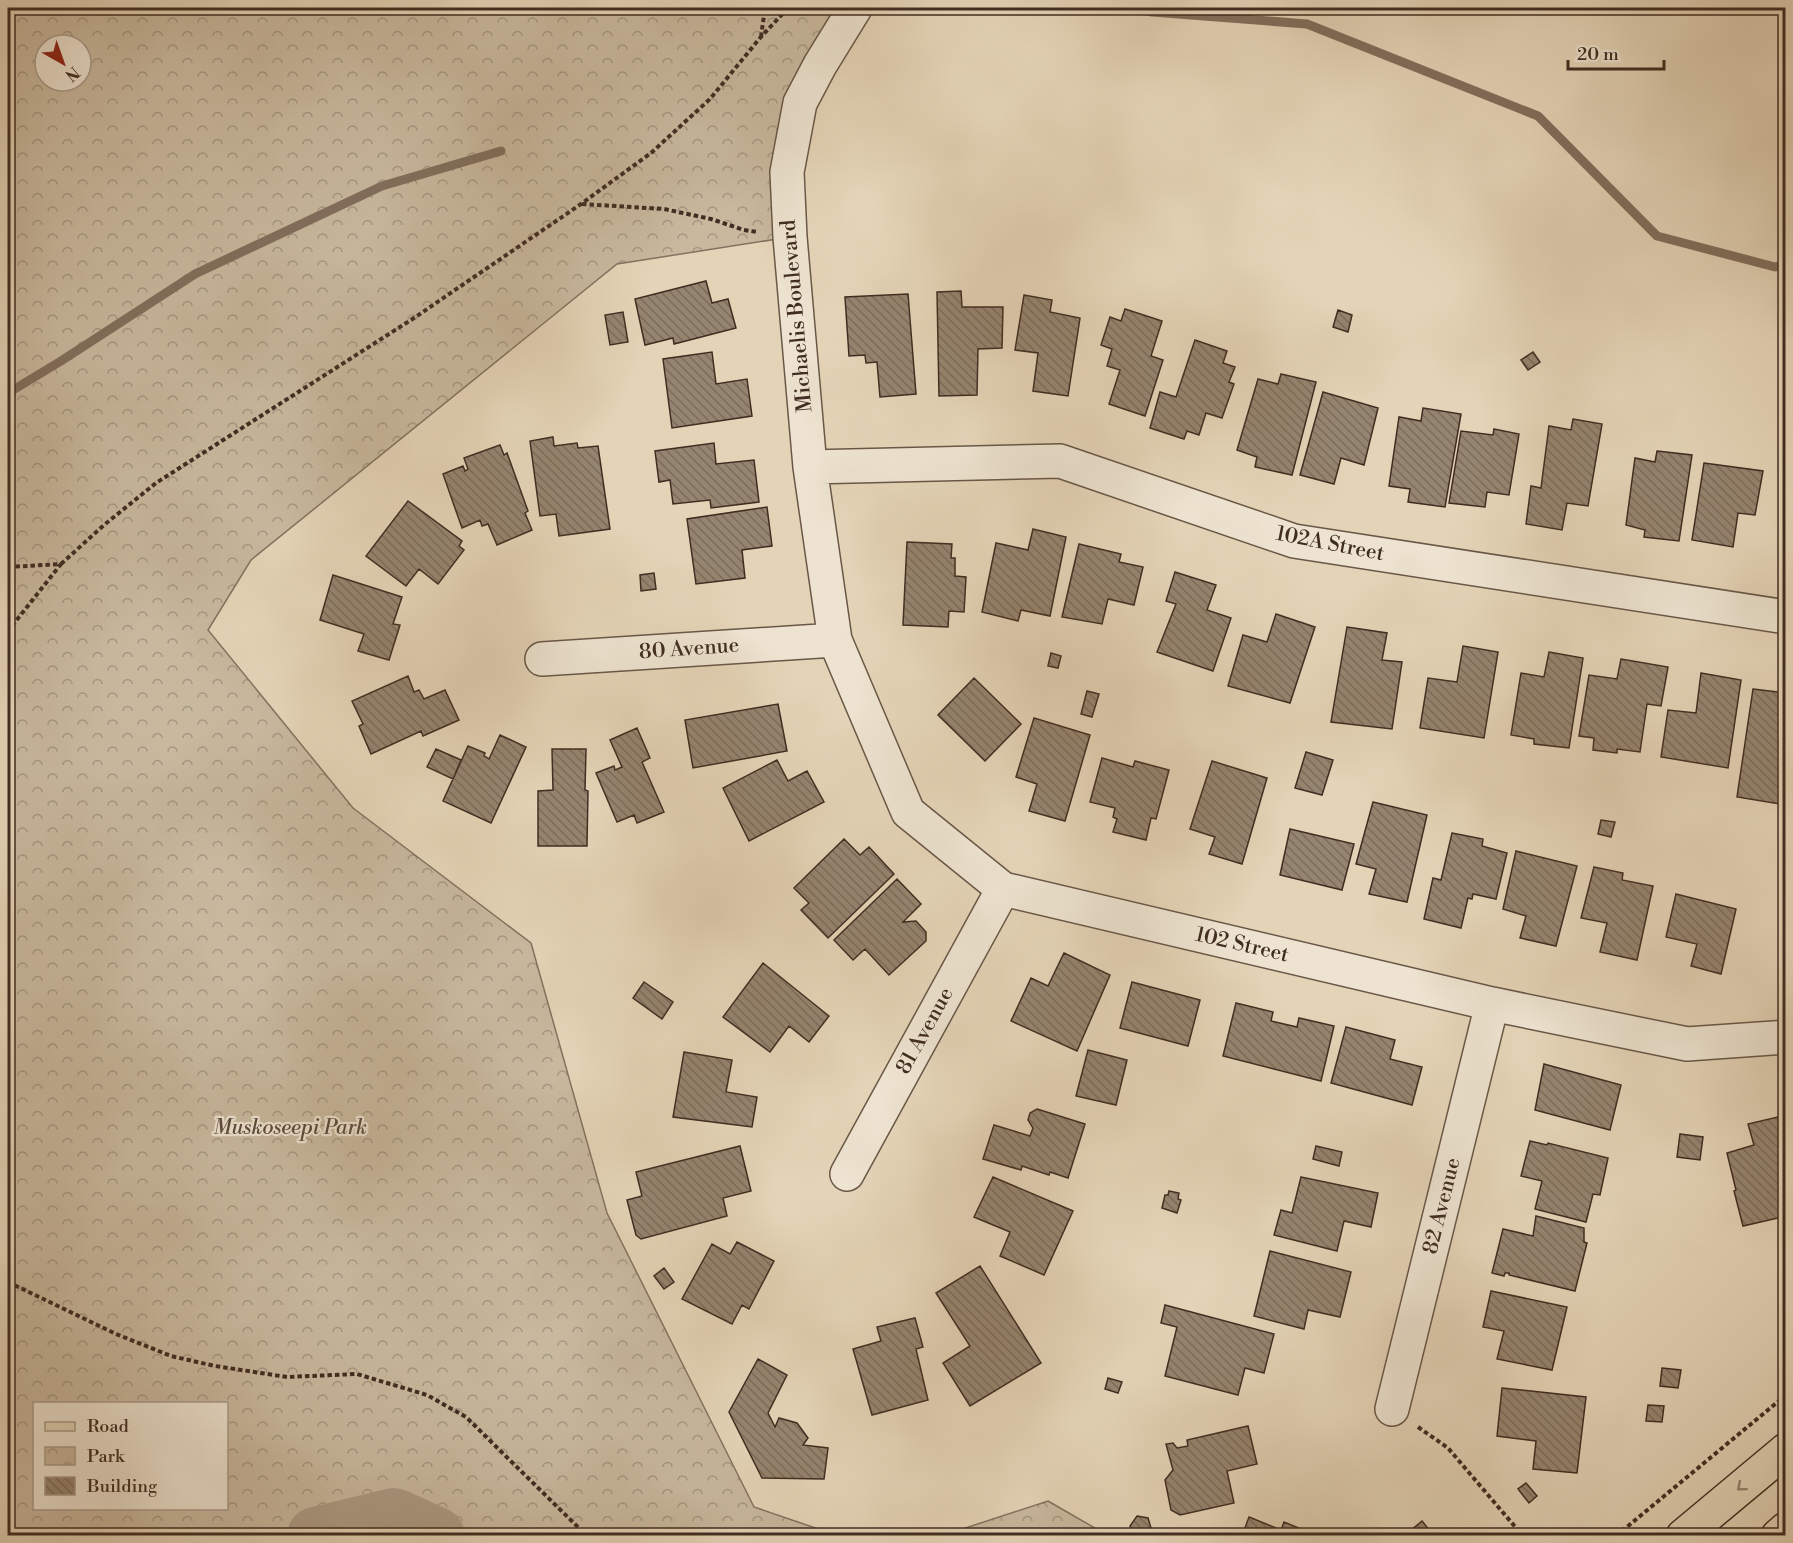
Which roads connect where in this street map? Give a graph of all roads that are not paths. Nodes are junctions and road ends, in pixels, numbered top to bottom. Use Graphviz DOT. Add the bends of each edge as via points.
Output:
graph roads {
  1 [pos="855,8"];
  2 [pos="810,467"];
  3 [pos="1785,617"];
  4 [pos="835,640"];
  5 [pos="542,659"];
  6 [pos="1003,889"];
  7 [pos="1492,1004"];
  8 [pos="1785,1037"];
  9 [pos="847,1174"];
  10 [pos="1392,1409"];
  11 [pos="1785,1450"];
  12 [pos="1785,1529"];
  13 [pos="1683,1536"];
  14 [pos="1778,1536"];
  1 -- 2 [label="street, Michaelis Boulevard" via="800,103 787,172"];
  2 -- 3 [label="street, 102A Street" via="1060,461 1294,541"];
  2 -- 4 [label="street, Michaelis Boulevard"];
  4 -- 5 [label="street, 80 Avenue"];
  4 -- 6 [label="street, 102 Street" via="908,812"];
  6 -- 7 [label="street, 102 Street"];
  6 -- 9 [label="street, 81 Avenue"];
  7 -- 8 [label="street, 102 Street" via="1688,1044"];
  7 -- 10 [label="street, 82 Avenue"];
  11 -- 13 [label="main road, one-way"];
  12 -- 14 [label="main road"];
}
